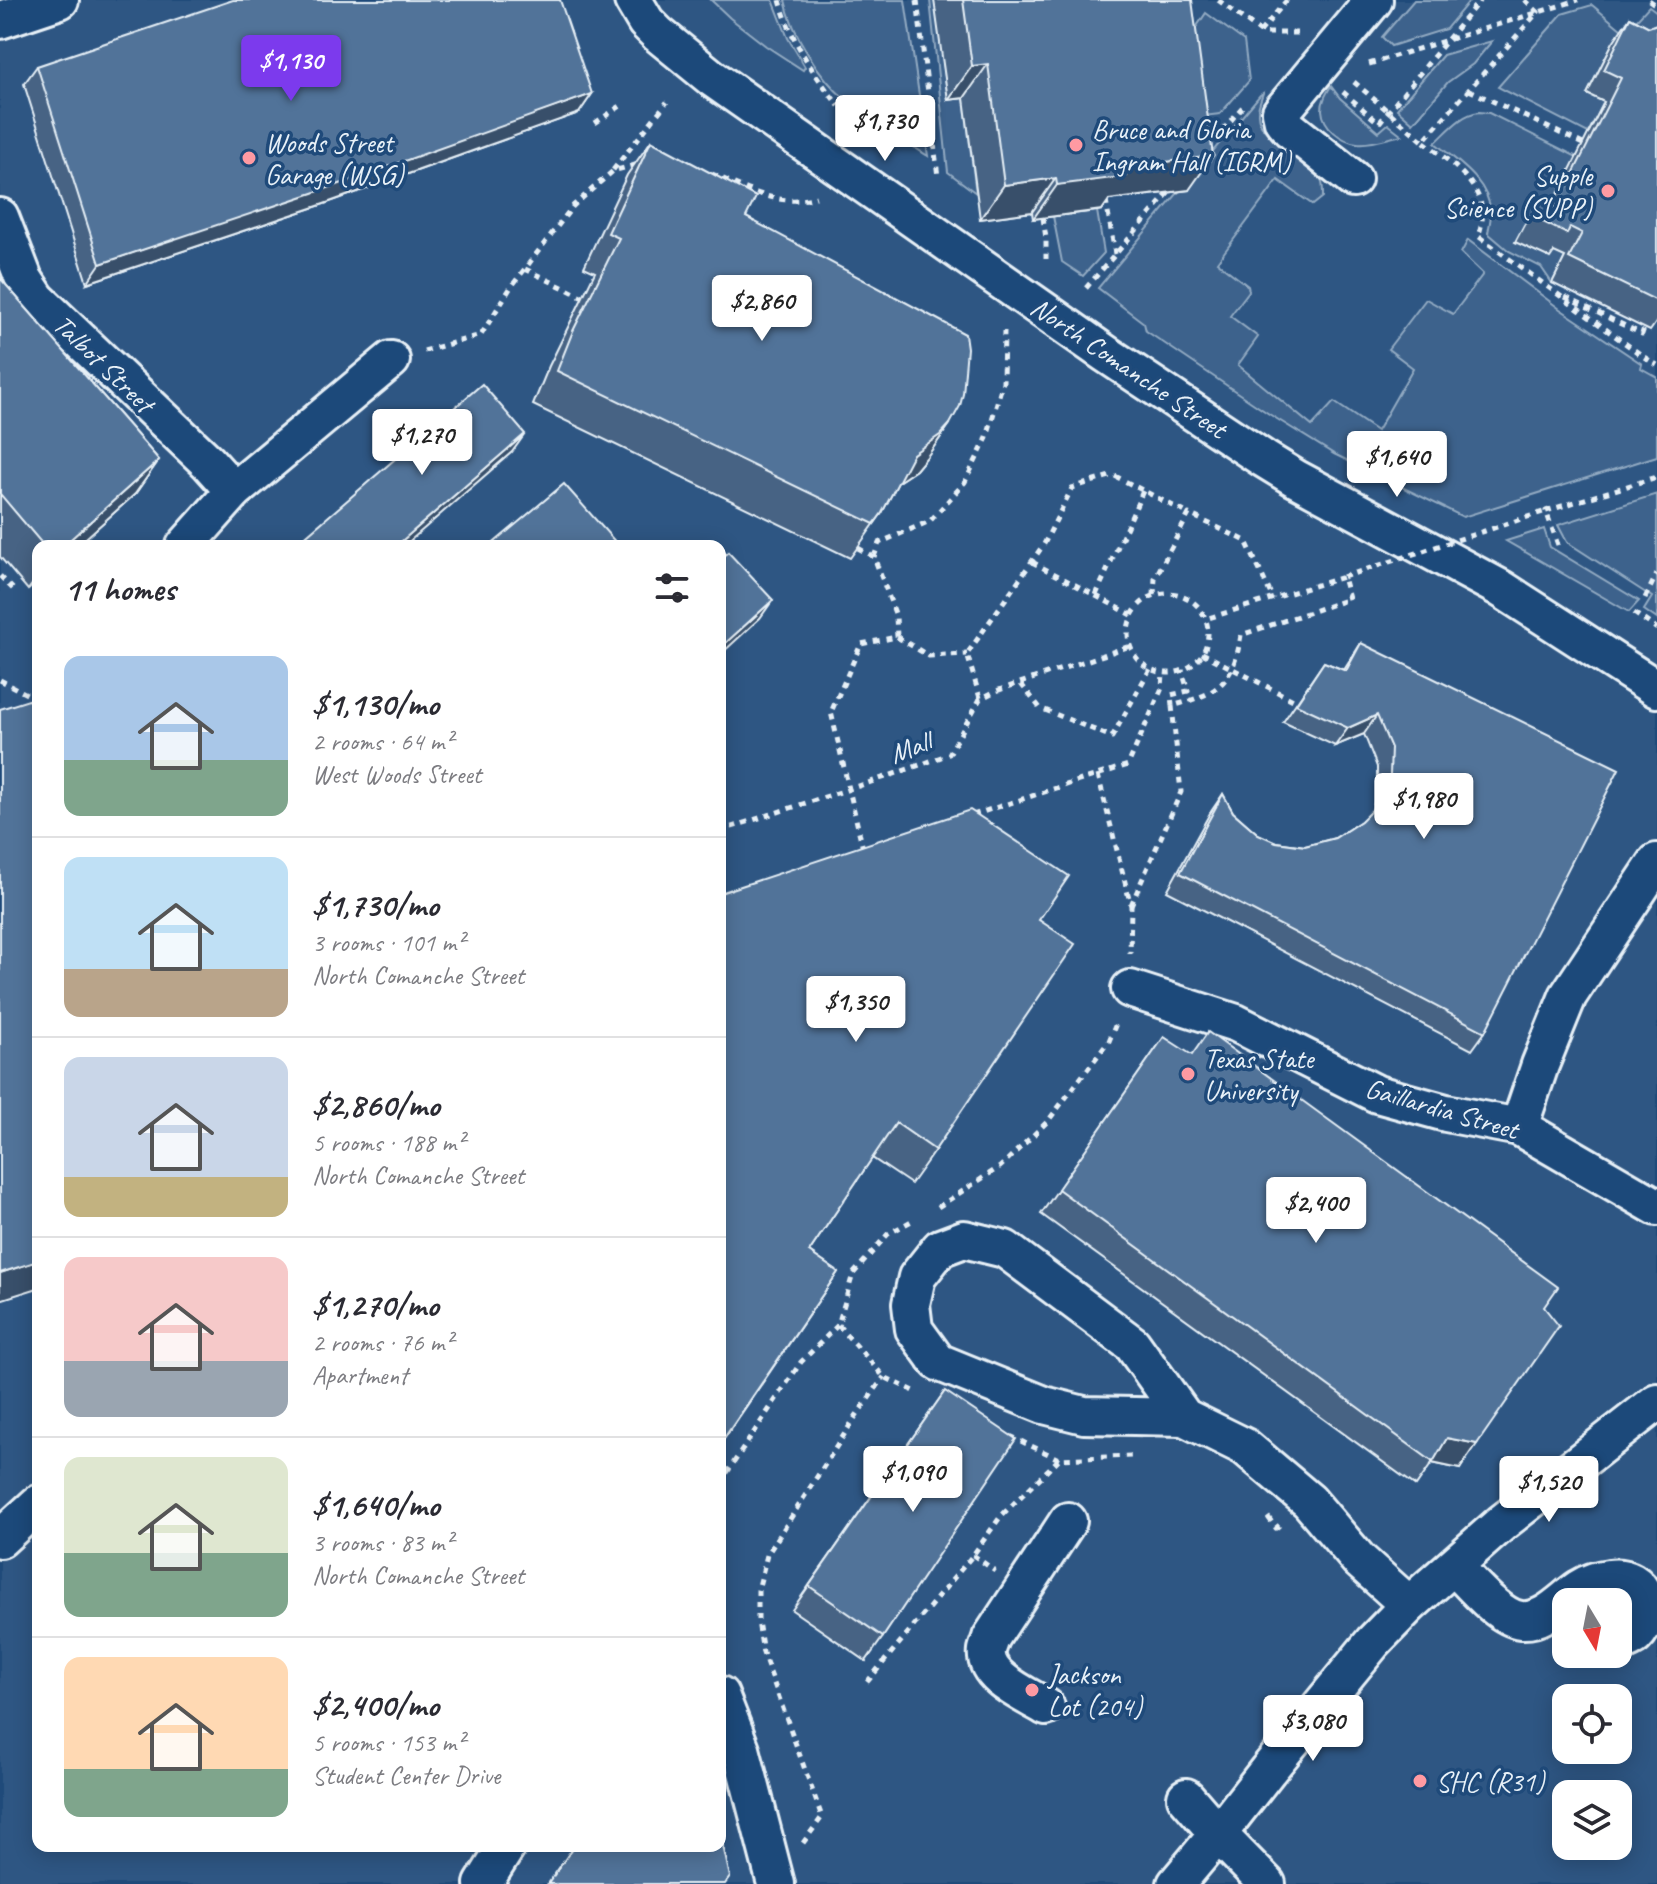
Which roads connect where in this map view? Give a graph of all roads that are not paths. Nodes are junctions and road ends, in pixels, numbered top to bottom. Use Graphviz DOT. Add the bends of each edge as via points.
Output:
graph roads {
  1 [pos="60,0"];
  2 [pos="633,0"];
  3 [pos="1374,0"];
  4 [pos="4,12"];
  5 [pos="1353,179"];
  6 [pos="0,217"];
  7 [pos="391,360"];
  8 [pos="234,491"];
  9 [pos="190,540"];
  10 [pos="1657,689"];
  11 [pos="1657,862"];
  12 [pos="1130,989"];
  13 [pos="1236,1023"];
  14 [pos="1213,1056"];
  15 [pos="1519,1127"];
  16 [pos="1657,1207"];
  17 [pos="1657,1402"];
  18 [pos="1184,1417"];
  19 [pos="32,1510"];
  20 [pos="1068,1521"];
  21 [pos="0,1539"];
  22 [pos="1454,1566"];
  23 [pos="1582,1588"];
  24 [pos="1409,1605"];
  25 [pos="1653,1620"];
  26 [pos="1552,1625"];
  27 [pos="1632,1637"];
  28 [pos="1046,1707"];
  29 [pos="726,1710"];
  30 [pos="1186,1797"];
  31 [pos="1218,1834"];
  32 [pos="503,1852"];
  33 [pos="483,1884"];
  34 [pos="776,1884"];
  35 [pos="1176,1884"];
  36 [pos="1267,1884"];
  1 -- 4 [label="street"];
  2 -- 10 [label="street, North Comanche Street" via="646,22 712,78 1106,354 1295,478 1500,588"];
  3 -- 5 [label="street" via="1281,112 1290,129"];
  6 -- 8 [label="street, Talbot Street" via="37,299"];
  7 -- 8 [label="street"];
  8 -- 9 [label="street"];
  11 -- 15 [label="street" via="1568,996"];
  12 -- 13 [label="street, Gaillardia Street"];
  13 -- 14 [label="street"];
  13 -- 15 [label="street, Gaillardia Street" via="1377,1094"];
  15 -- 16 [label="street, Gaillardia Street"];
  17 -- 22 [label="street"];
  18 -- 18 [label="street" via="1132,1344 1005,1249 964,1239 940,1248 917,1277 911,1304 914,1329 938,1362 1044,1405 1084,1415"];
  18 -- 24 [label="street" via="1245,1447 1309,1501 1359,1560"];
  19 -- 21 [label="street"];
  20 -- 28 [label="street" via="986,1652 990,1668 1001,1680"];
  22 -- 24 [label="street"];
  22 -- 26 [label="street" via="1503,1613"];
  23 -- 25 [label="street" via="1629,1578 1646,1590"];
  24 -- 31 [label="street"];
  25 -- 27 [label="street"];
  29 -- 34 [label="street"];
  30 -- 31 [label="street"];
  31 -- 35 [label="street"];
  31 -- 36 [label="street"];
  32 -- 33 [label="street"];
}
